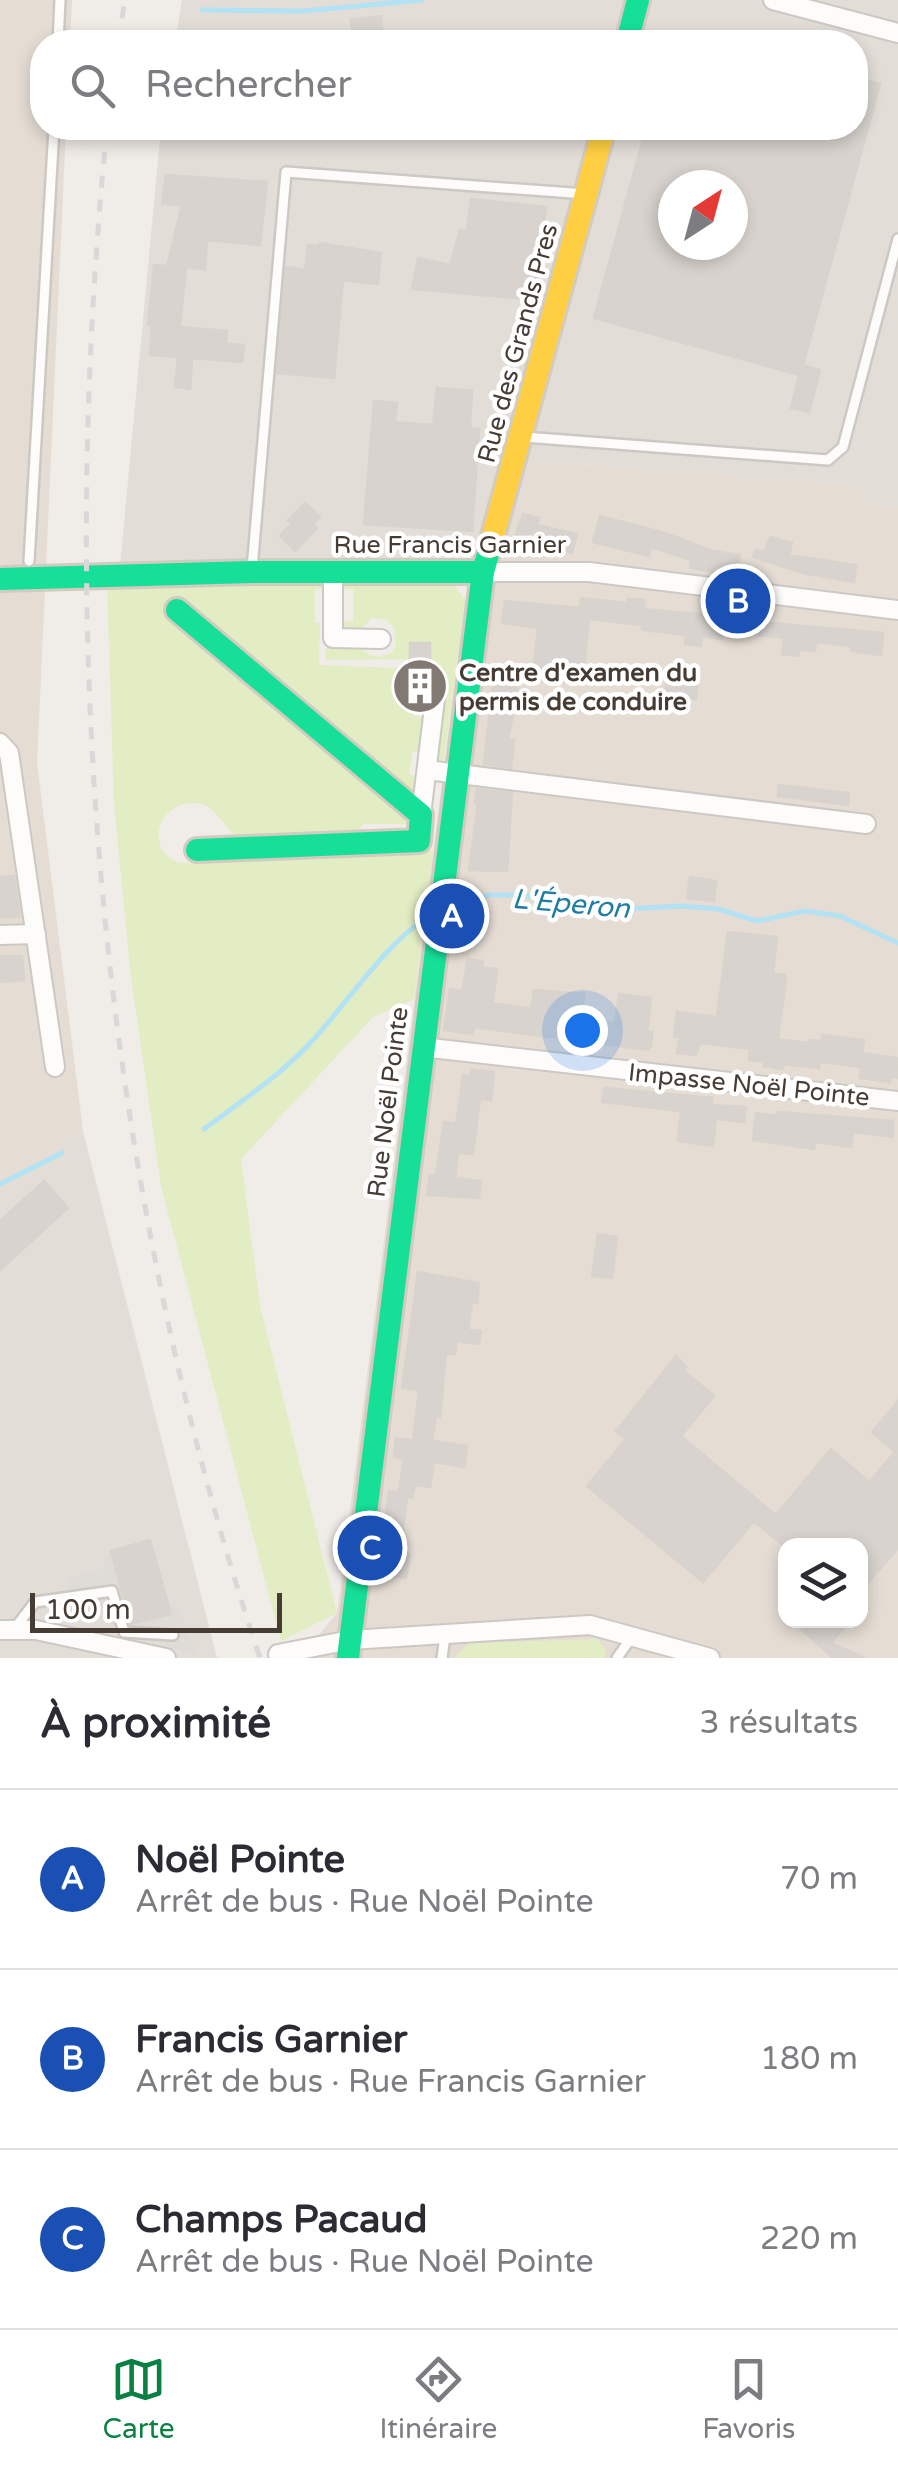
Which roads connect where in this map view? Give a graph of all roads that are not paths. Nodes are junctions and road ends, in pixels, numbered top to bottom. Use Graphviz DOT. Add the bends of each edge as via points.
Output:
graph roads {
  1 [pos="60,0"];
  2 [pos="638,0"];
  3 [pos="773,0"];
  4 [pos="59,30"];
  5 [pos="630,30"];
  6 [pos="898,33"];
  7 [pos="53,140"];
  8 [pos="601,140"];
  9 [pos="586,194"];
  10 [pos="898,238"];
  11 [pos="521,437"];
  12 [pos="29,562"];
  13 [pos="252,572"];
  14 [pos="332,572"];
  15 [pos="483,572"];
  16 [pos="0,579"];
  17 [pos="177,610"];
  18 [pos="898,610"];
  19 [pos="381,639"];
  20 [pos="437,682"];
  21 [pos="0,744"];
  22 [pos="426,770"];
  23 [pos="456,774"];
  24 [pos="421,815"];
  25 [pos="866,824"];
  26 [pos="197,850"];
  27 [pos="36,934"];
  28 [pos="0,935"];
  29 [pos="422,1047"];
  30 [pos="55,1067"];
  31 [pos="898,1101"];
  32 [pos="6,1630"];
  33 [pos="174,1636"];
  34 [pos="445,1636"];
  35 [pos="633,1636"];
  36 [pos="350,1649"];
  37 [pos="314,1652"];
  38 [pos="278,1654"];
  39 [pos="700,1656"];
  40 [pos="166,1658"];
  41 [pos="442,1658"];
  42 [pos="616,1658"];
  1 -- 4 [label="lane"];
  2 -- 5 [label="street"];
  3 -- 6 [label="street"];
  7 -- 12 [label="lane"];
  8 -- 9 [label="street, Rue des Grands Pres"];
  9 -- 11 [label="street, Rue des Grands Pres"];
  9 -- 13 [label="lane" via="286,172"];
  10 -- 11 [label="lane" via="842,447 828,460"];
  11 -- 15 [label="street, Rue des Grands Pres"];
  13 -- 14 [label="street, Rue Francis Garnier"];
  13 -- 16 [label="street, Rue Francis Garnier"];
  14 -- 15 [label="street, Rue Francis Garnier"];
  14 -- 19 [label="street" via="333,638"];
  15 -- 18 [label="street, Rue Francis Garnier" via="589,572"];
  15 -- 23 [label="street, Rue Noël Pointe"];
  17 -- 24 [label="street"];
  20 -- 22 [label="street"];
  21 -- 27 [label="street" via="9,754"];
  22 -- 23 [label="street"];
  22 -- 24 [label="street"];
  23 -- 25 [label="street"];
  23 -- 29 [label="street, Rue Noël Pointe"];
  24 -- 26 [label="street" via="419,841"];
  27 -- 28 [label="street"];
  27 -- 30 [label="street"];
  29 -- 31 [label="street, Impasse Noël Pointe"];
  29 -- 36 [label="street, Rue Noël Pointe"];
  32 -- 33 [label="lane" via="35,1602 112,1591 124,1632"];
  32 -- 40 [label="street" via="36,1630"];
  34 -- 35 [label="street" via="590,1625"];
  34 -- 36 [label="street"];
  34 -- 41 [label="lane"];
  35 -- 39 [label="street"];
  35 -- 42 [label="lane"];
  36 -- 37 [label="street"];
  37 -- 38 [label="street"];
}
